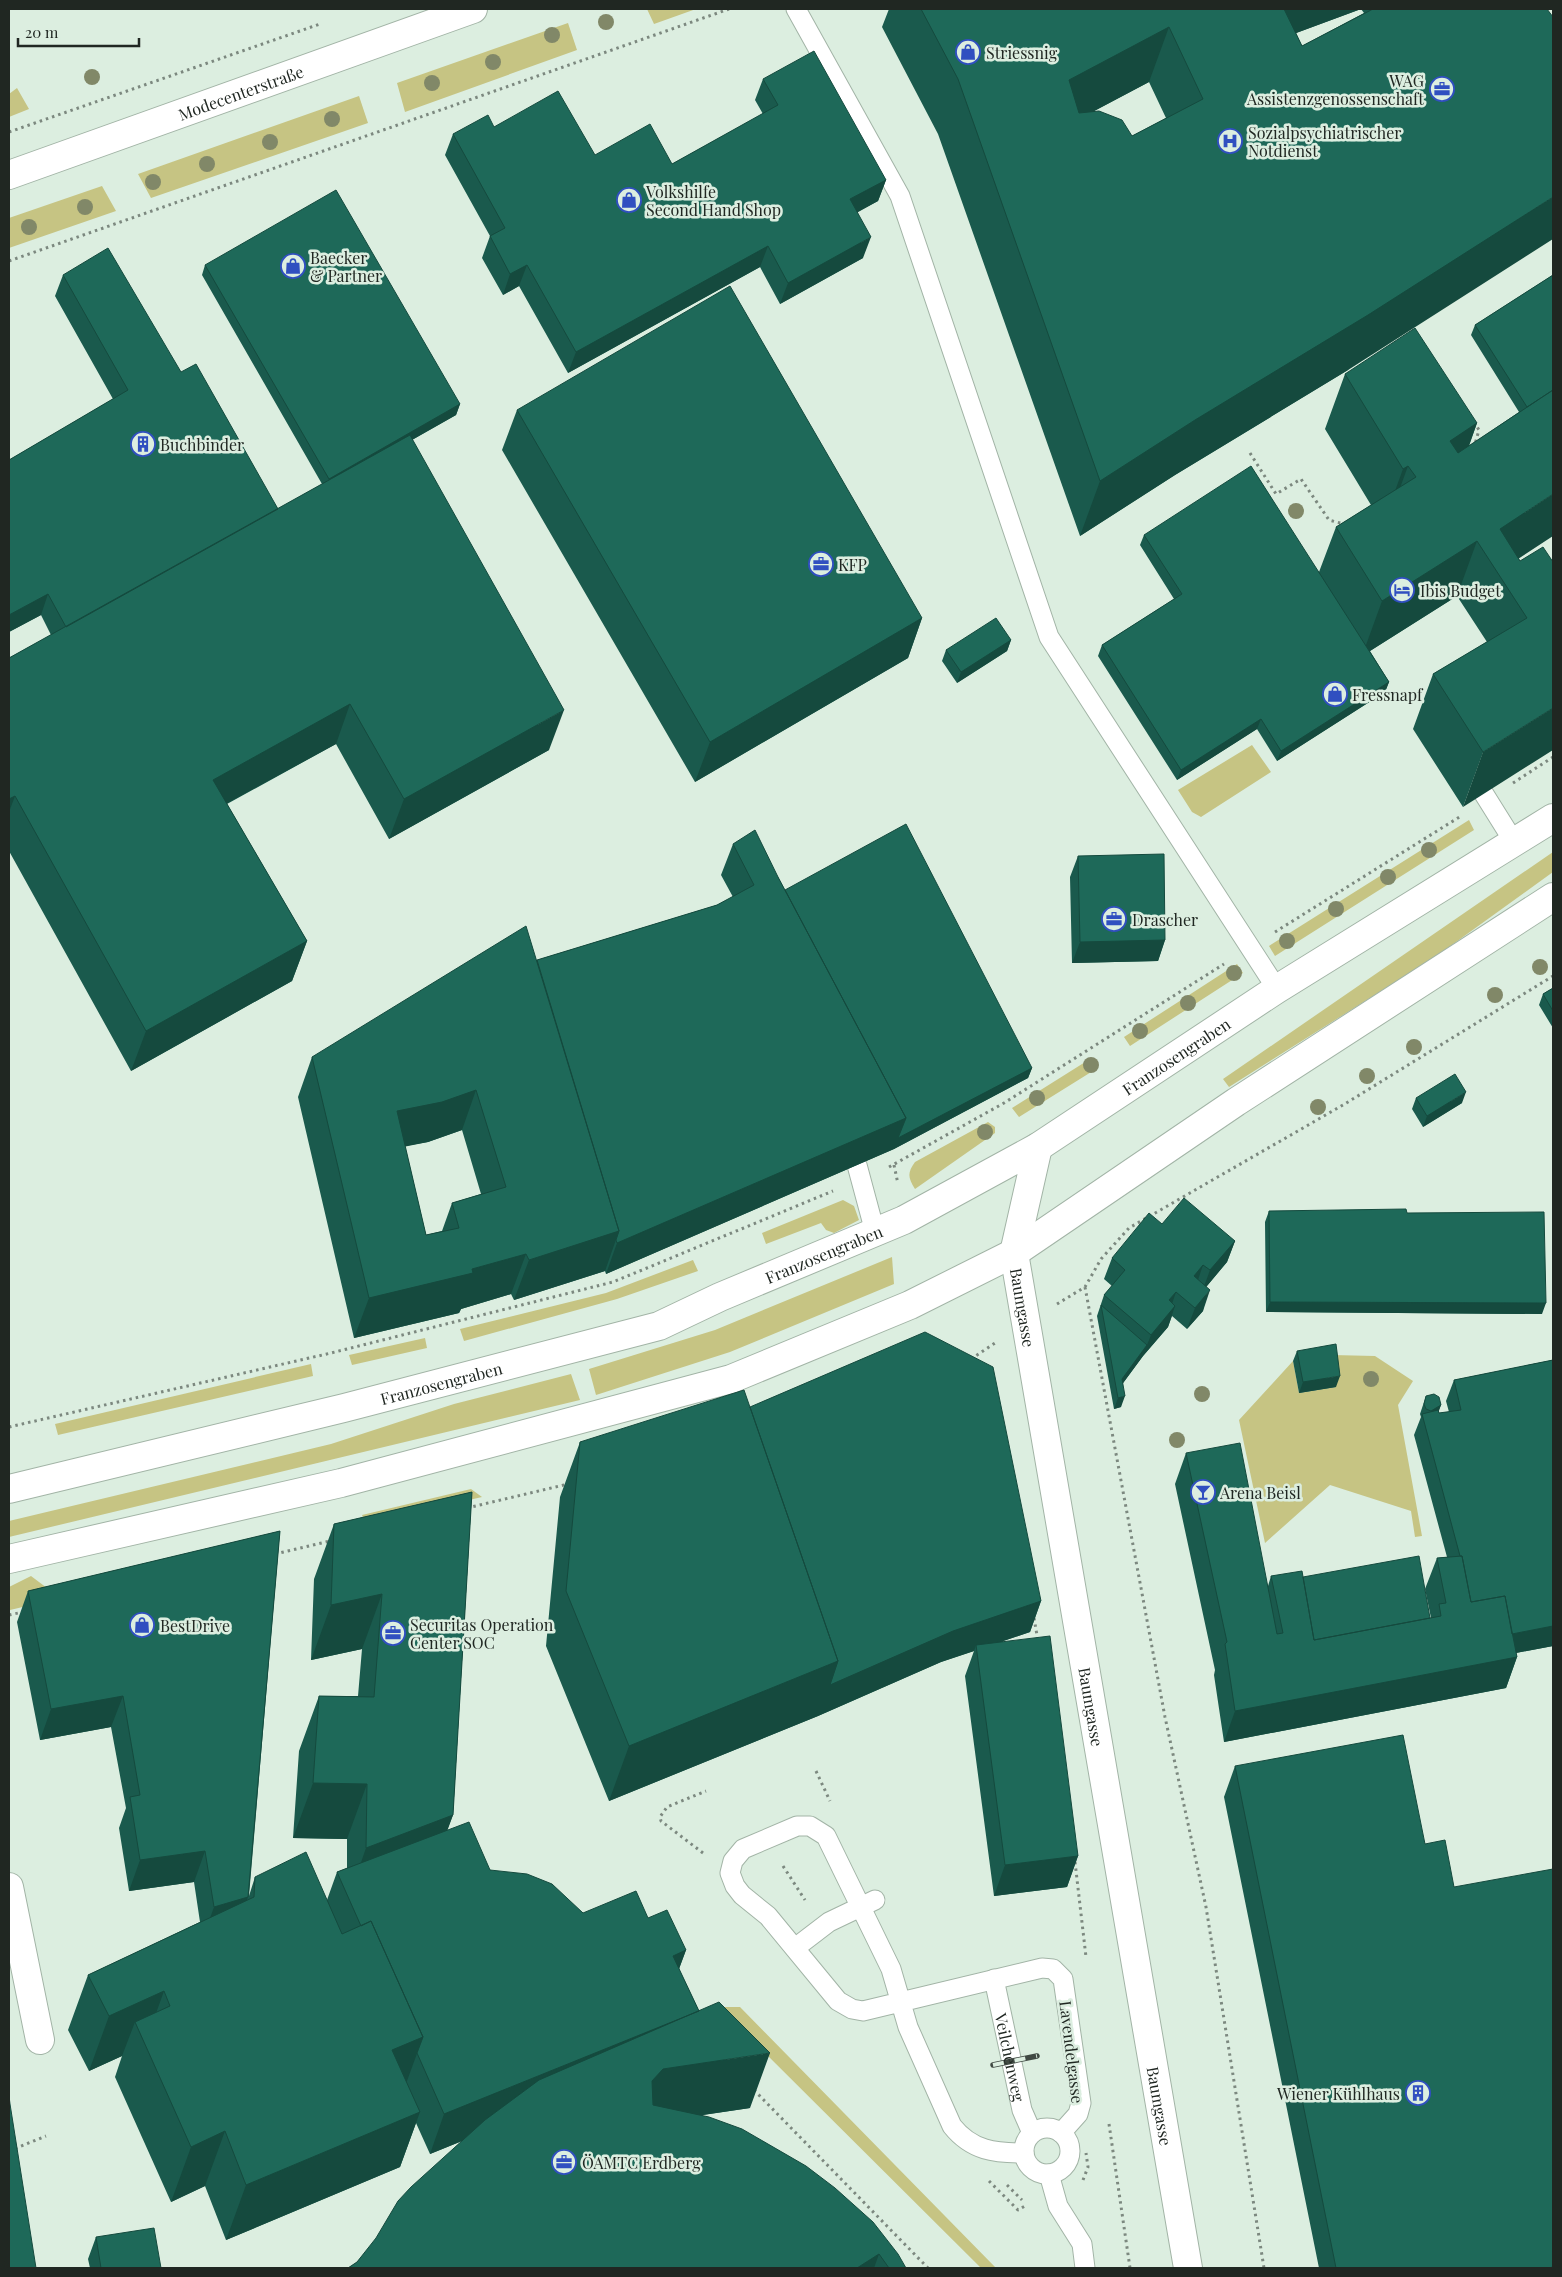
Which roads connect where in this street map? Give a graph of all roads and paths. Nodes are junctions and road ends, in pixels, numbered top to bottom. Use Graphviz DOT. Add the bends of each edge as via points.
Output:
graph roads {
  1 [pos="473,9"];
  2 [pos="729,9"];
  3 [pos="796,9"];
  4 [pos="326,21"];
  5 [pos="9,132"];
  6 [pos="9,175"];
  7 [pos="9,261"];
  8 [pos="1468,414"];
  9 [pos="1474,448"];
  10 [pos="1250,453"];
  11 [pos="1347,524"];
  12 [pos="1553,757"];
  13 [pos="1486,797"];
  14 [pos="1553,818"];
  15 [pos="1514,842"];
  16 [pos="1553,897"];
  17 [pos="1250,947"];
  18 [pos="1553,976"];
  19 [pos="1277,988"];
  20 [pos="1038,1147"];
  21 [pos="894,1165"];
  22 [pos="859,1172"];
  23 [pos="904,1220"];
  24 [pos="875,1232"];
  25 [pos="1014,1253"];
  26 [pos="1085,1287"];
  27 [pos="1027,1323"];
  28 [pos="968,1360"];
  29 [pos="9,1427"];
  30 [pos="573,1483"];
  31 [pos="9,1489"];
  32 [pos="459,1510"];
  33 [pos="333,1540"];
  34 [pos="265,1556"];
  35 [pos="9,1559"];
  36 [pos="28,1610"];
  37 [pos="1032,1611"];
  38 [pos="9,1615"];
  39 [pos="1040,1650"];
  40 [pos="706,1791"];
  41 [pos="767,1839"];
  42 [pos="1074,1854"];
  43 [pos="731,1868"];
  44 [pos="9,1887"];
  45 [pos="868,1903"];
  46 [pos="822,1926"];
  47 [pos="795,1948"];
  48 [pos="1087,1958"];
  49 [pos="994,1979"];
  50 [pos="901,2002"];
  51 [pos="40,2040"];
  52 [pos="748,2084"];
  53 [pos="1107,2114"];
  54 [pos="1061,2133"];
  55 [pos="1032,2134"];
  56 [pos="46,2136"];
  57 [pos="9,2151"];
  58 [pos="1024,2153"];
  59 [pos="1049,2174"];
  60 [pos="928,2268"];
  61 [pos="1085,2268"];
  62 [pos="1130,2268"];
  63 [pos="1188,2268"];
  64 [pos="1264,2268"];
  1 -- 6 [label="main road, Modecenterstraße"];
  2 -- 7 [label="path"];
  3 -- 17 [label="lane" via="900,196 1049,637"];
  4 -- 5 [label="path"];
  8 -- 9 [label="path" via="1479,430"];
  10 -- 11 [label="path" via="1276,494 1301,480 1329,520"];
  12 -- 13 [label="path"];
  13 -- 15 [label="lane"];
  13 -- 17 [label="path"];
  14 -- 15 [label="main road, Franzosengraben"];
  15 -- 19 [label="main road, Franzosengraben"];
  16 -- 25 [label="main road" via="1236,1102"];
  17 -- 19 [label="lane"];
  17 -- 21 [label="path" via="1004,1103"];
  18 -- 26 [label="path" via="1344,1105 1129,1228 1100,1259"];
  19 -- 20 [label="main road, Franzosengraben"];
  20 -- 23 [label="main road, Franzosengraben"];
  20 -- 25 [label="main road, Baumgasse"];
  21 -- 22 [label="path"];
  21 -- 23 [label="path"];
  22 -- 24 [label="lane"];
  22 -- 29 [label="path" via="613,1282 331,1353"];
  23 -- 24 [label="main road, Franzosengraben"];
  24 -- 31 [label="main road, Franzosengraben" via="659,1326 344,1408"];
  25 -- 27 [label="main road, Baumgasse"];
  25 -- 35 [label="main road" via="910,1305 731,1379 341,1483"];
  26 -- 27 [label="path"];
  26 -- 64 [label="path" via="1165,1717 1206,1907"];
  27 -- 28 [label="path"];
  27 -- 63 [label="main road, Baumgasse"];
  30 -- 32 [label="path"];
  33 -- 34 [label="path"];
  36 -- 38 [label="path"];
  37 -- 39 [label="path"];
  40 -- 43 [label="path" via="666,1807 661,1821 709,1857"];
  41 -- 43 [label="lane" via="740,1852"];
  41 -- 45 [label="lane" via="797,1826 810,1826 822,1832"];
  41 -- 46 [label="path"];
  42 -- 48 [label="path"];
  43 -- 47 [label="lane" via="738,1890 768,1916"];
  44 -- 51 [label="main road"];
  45 -- 46 [label="lane"];
  45 -- 50 [label="lane"];
  46 -- 47 [label="lane"];
  47 -- 50 [label="lane" via="833,1995 847,2007 863,2011"];
  49 -- 50 [label="lane"];
  49 -- 54 [label="lane, Lavendelgasse" via="1035,1968 1052,1969 1063,1979 1081,2103 1078,2114"];
  49 -- 55 [label="lane, Veilchenweg" via="1022,2110"];
  50 -- 58 [label="lane" via="908,2027 946,2115 959,2135 980,2149"];
  52 -- 60 [label="path"];
  53 -- 62 [label="path"];
  54 -- 55 [label="lane" via="1049,2128"];
  54 -- 59 [label="lane" via="1068,2145 1068,2158 1061,2169"];
  55 -- 58 [label="lane" via="1025,2144"];
  56 -- 57 [label="path"];
  58 -- 59 [label="lane" via="1032,2168"];
  59 -- 61 [label="lane" via="1058,2206 1082,2244"];
}
